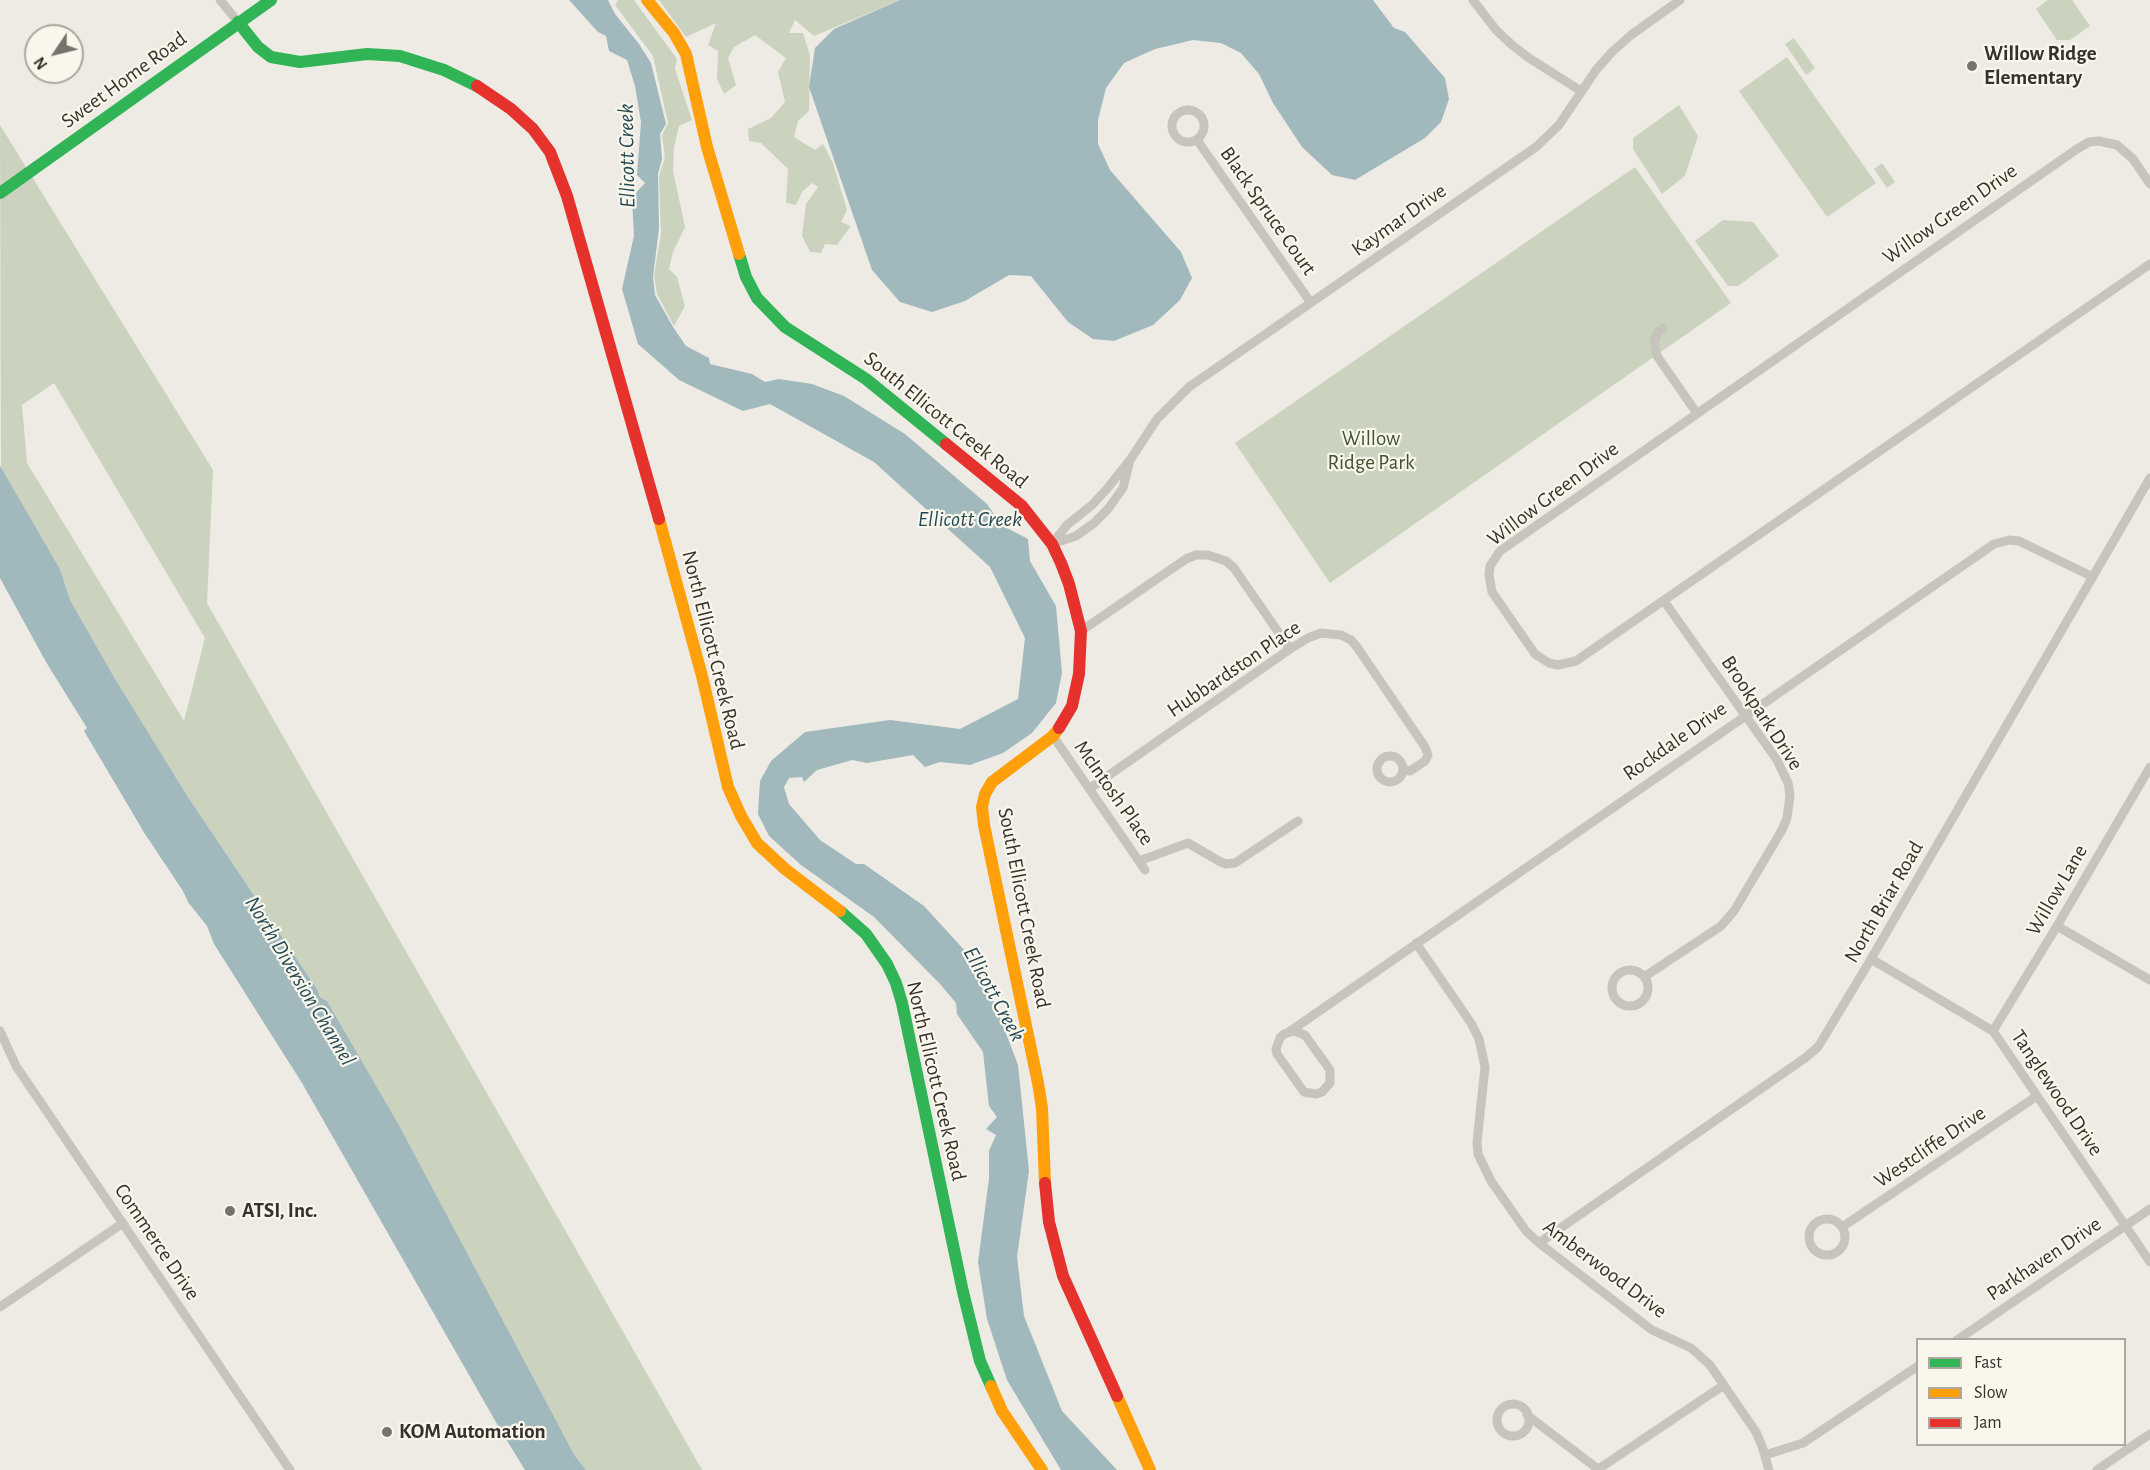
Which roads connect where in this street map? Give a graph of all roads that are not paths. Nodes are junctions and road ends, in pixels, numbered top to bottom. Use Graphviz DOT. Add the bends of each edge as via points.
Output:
graph roads {
  1 [pos="220,0"];
  2 [pos="271,0"];
  3 [pos="647,0"];
  4 [pos="1473,0"];
  5 [pos="1680,0"];
  6 [pos="238,22"];
  7 [pos="1581,91"];
  8 [pos="1197,140"];
  9 [pos="2150,184"];
  10 [pos="0,193"];
  11 [pos="2150,264"];
  12 [pos="1311,303"];
  13 [pos="1663,328"];
  14 [pos="1696,412"];
  15 [pos="1130,460"];
  16 [pos="2149,481"];
  17 [pos="1052,544"];
  18 [pos="2093,577"];
  19 [pos="1664,601"];
  20 [pos="1081,631"];
  21 [pos="1290,649"];
  22 [pos="1744,715"];
  23 [pos="1053,736"];
  24 [pos="1403,770"];
  25 [pos="2148,773"];
  26 [pos="1089,789"];
  27 [pos="1298,821"];
  28 [pos="1139,861"];
  29 [pos="1145,870"];
  30 [pos="2057,927"];
  31 [pos="1416,943"];
  32 [pos="1871,959"];
  33 [pos="1644,977"];
  34 [pos="2150,980"];
  35 [pos="0,1031"];
  36 [pos="1993,1031"];
  37 [pos="1288,1032"];
  38 [pos="2037,1096"];
  39 [pos="2150,1209"];
  40 [pos="123,1223"];
  41 [pos="2126,1226"];
  42 [pos="1842,1227"];
  43 [pos="1539,1243"];
  44 [pos="2150,1262"];
  45 [pos="0,1307"];
  46 [pos="1960,1338"];
  47 [pos="1916,1367"];
  48 [pos="1724,1385"];
  49 [pos="1527,1415"];
  50 [pos="2150,1434"];
  51 [pos="1765,1455"];
  52 [pos="290,1470"];
  53 [pos="1042,1470"];
  54 [pos="1150,1470"];
  55 [pos="1597,1470"];
  56 [pos="1769,1470"];
  57 [pos="2097,1470"];
  1 -- 6 [label="street, North Ellicott Creek Road"];
  2 -- 6 [label="street, Sweet Home Road"];
  3 -- 17 [label="street, South Ellicott Creek Road" via="686,54 706,147 746,277 757,298 785,327 866,378 931,430 1022,506"];
  4 -- 7 [label="street" via="1512,45"];
  5 -- 7 [label="street, Kaymar Drive" via="1612,52"];
  6 -- 10 [label="street, Sweet Home Road"];
  6 -- 53 [label="street, North Ellicott Creek Road" via="271,57 300,62 367,54 400,56 444,70 481,88 511,109 550,152 567,196 679,590 728,787 757,843 784,870 866,934 896,983 980,1361 1002,1411"];
  7 -- 12 [label="street, Kaymar Drive" via="1559,125 1536,147"];
  8 -- 12 [label="street, Black Spruce Court"];
  9 -- 14 [label="street, Willow Green Drive" via="2133,159 2117,145 2110,141 2089,142"];
  11 -- 19 [label="street, Willow Green Drive"];
  12 -- 15 [label="street, Kaymar Drive" via="1189,387 1157,419"];
  13 -- 14 [label="street" via="1654,343 1657,356"];
  14 -- 19 [label="street, Willow Green Drive" via="1500,551 1490,566 1489,584 1494,595 1535,654 1558,665 1576,661"];
  15 -- 17 [label="street, Kaymar Drive"];
  15 -- 17 [label="street, Kaymar Drive" via="1123,488 1108,509 1076,536"];
  16 -- 18 [label="street, North Briar Road"];
  17 -- 20 [label="street, South Ellicott Creek Road" via="1069,584"];
  18 -- 22 [label="street, Rockdale Drive" via="2019,541 1994,544"];
  18 -- 32 [label="street, North Briar Road"];
  19 -- 22 [label="street, Brookpark Drive"];
  20 -- 21 [label="street" via="1186,559 1208,555 1234,568"];
  20 -- 23 [label="street, South Ellicott Creek Road" via="1076,693 1067,717"];
  21 -- 24 [label="street, Hubbardston Place" via="1321,633 1351,640 1428,752 1425,761 1410,771"];
  21 -- 26 [label="street, Hubbardston Place"];
  22 -- 31 [label="street, Rockdale Drive"];
  22 -- 33 [label="street, Brookpark Drive" via="1783,771 1790,795 1787,818 1725,922"];
  23 -- 26 [label="street, McIntosh Place"];
  23 -- 54 [label="street, South Ellicott Creek Road" via="992,782 982,807 984,825 1038,1083 1046,1197 1055,1250"];
  25 -- 30 [label="street, Willow Lane"];
  26 -- 28 [label="street, McIntosh Place"];
  27 -- 28 [label="street" via="1235,863 1226,864 1188,843"];
  28 -- 29 [label="street, McIntosh Place"];
  30 -- 34 [label="street"];
  30 -- 36 [label="street, Willow Lane"];
  31 -- 37 [label="street, Rockdale Drive"];
  31 -- 43 [label="street, Amberwood Drive" via="1479,1039 1485,1066 1478,1154 1526,1231"];
  32 -- 36 [label="street, Tanglewood Drive"];
  32 -- 43 [label="street, North Briar Road" via="1811,1054"];
  33 -- 33 [label="street" via="1628,969 1617,975 1612,985 1614,997 1621,1004 1639,1003 1648,988"];
  35 -- 40 [label="street, Commerce Drive" via="16,1066"];
  36 -- 38 [label="street, Tanglewood Drive"];
  37 -- 37 [label="street" via="1305,1035 1330,1070 1330,1083 1322,1092 1304,1092 1277,1054 1277,1043"];
  38 -- 41 [label="street, Tanglewood Drive"];
  38 -- 42 [label="street, Westcliffe Drive"];
  39 -- 41 [label="street, Parkhaven Drive"];
  40 -- 45 [label="street"];
  40 -- 52 [label="street, Commerce Drive"];
  41 -- 44 [label="street, Tanglewood Drive"];
  41 -- 46 [label="street, Parkhaven Drive"];
  42 -- 42 [label="street" via="1832,1220 1820,1221 1809,1235 1812,1247 1825,1255 1837,1253 1846,1238"];
  43 -- 48 [label="street, Amberwood Drive" via="1652,1330 1701,1355"];
  47 -- 51 [label="street" via="1803,1443"];
  48 -- 51 [label="street, Amberwood Drive" via="1756,1432"];
  48 -- 55 [label="street"];
  49 -- 55 [label="street"];
  50 -- 57 [label="street"];
  51 -- 56 [label="street, Amberwood Drive"];
}
